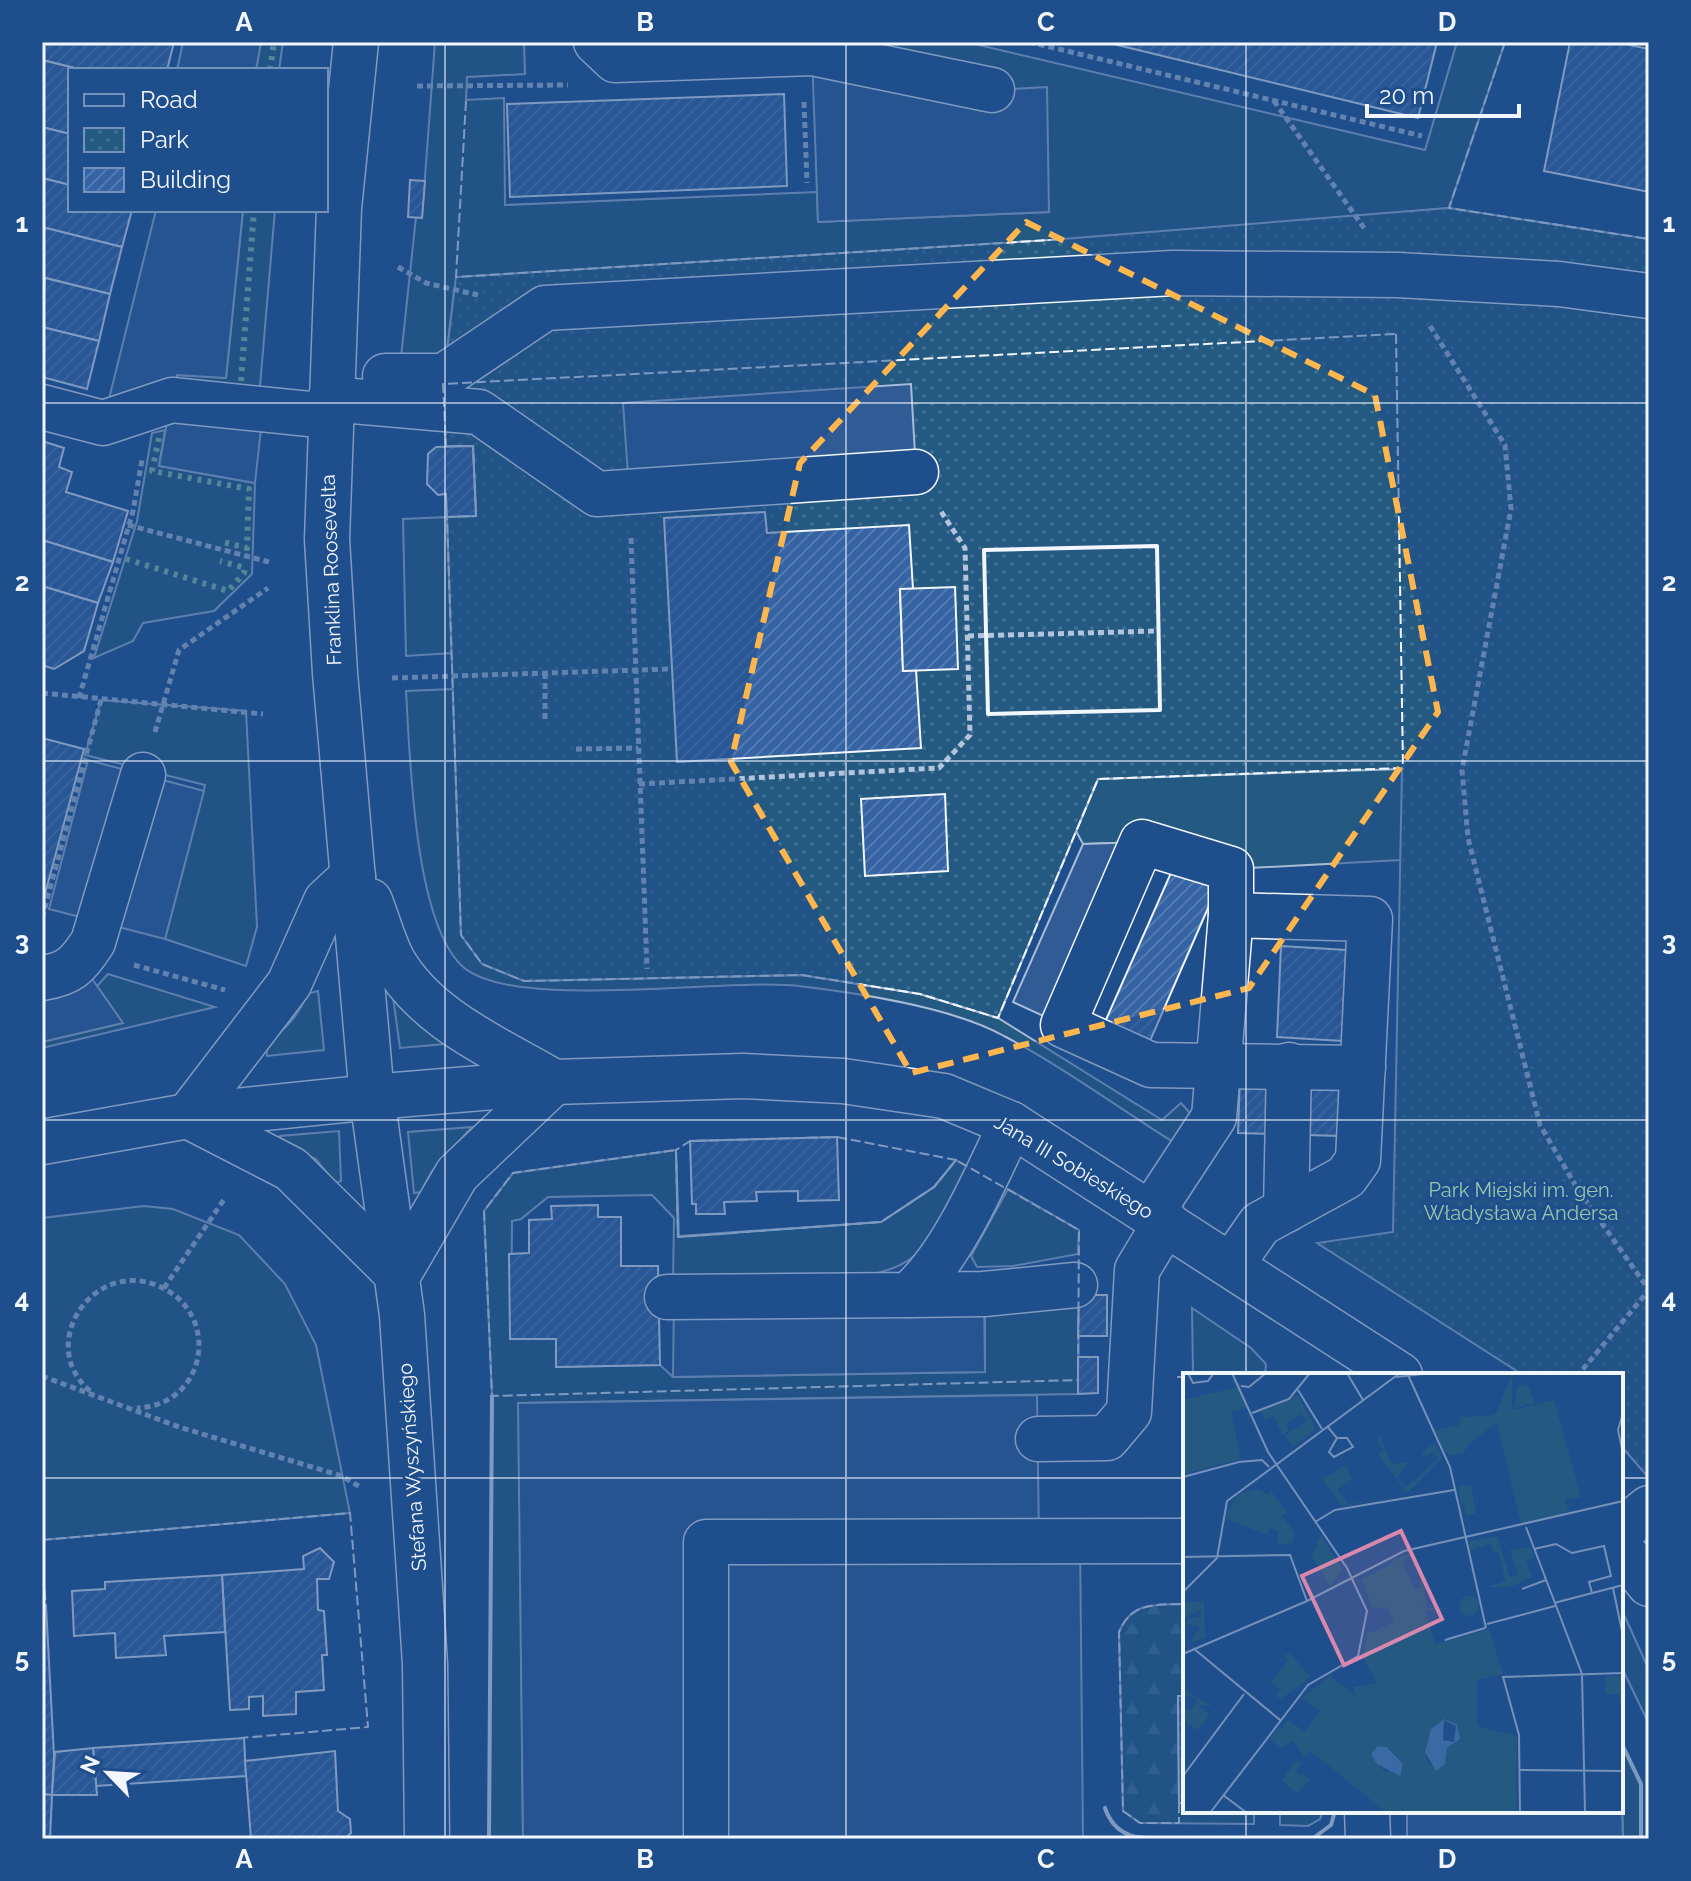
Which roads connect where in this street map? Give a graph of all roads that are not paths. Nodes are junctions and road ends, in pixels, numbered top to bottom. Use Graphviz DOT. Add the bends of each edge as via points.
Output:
graph roads {
  1 [pos="356,42"];
  2 [pos="596,42"];
  3 [pos="992,90"];
  4 [pos="1649,296"];
  5 [pos="385,376"];
  6 [pos="42,407"];
  7 [pos="330,408"];
  8 [pos="916,472"];
  9 [pos="143,775"];
  10 [pos="353,876"];
  11 [pos="1231,915"];
  12 [pos="42,978"];
  13 [pos="1219,1063"];
  14 [pos="1289,1065"];
  15 [pos="1363,1068"];
  16 [pos="554,1082"];
  17 [pos="372,1097"];
  18 [pos="188,1116"];
  19 [pos="1011,1124"];
  20 [pos="42,1142"];
  21 [pos="1286,1210"];
  22 [pos="1159,1218"];
  23 [pos="1232,1264"];
  24 [pos="398,1275"];
  25 [pos="1075,1285"];
  26 [pos="908,1295"];
  27 [pos="667,1297"];
  28 [pos="1397,1373"];
  29 [pos="1038,1439"];
  30 [pos="1649,1508"];
  31 [pos="1623,1529"];
  32 [pos="1183,1541"];
  33 [pos="1623,1552"];
  34 [pos="1649,1584"];
  35 [pos="1367,1813"];
  36 [pos="427,1839"];
  37 [pos="706,1839"];
  38 [pos="1368,1839"];
  1 -- 7 [label="street, Franklina Roosevelta" via="339,208"];
  2 -- 3 [label="street" via="615,60 812,53"];
  4 -- 5 [label="street" via="1559,284 1398,275 1173,273 545,308 444,376"];
  6 -- 7 [label="street" via="103,423 172,400"];
  7 -- 8 [label="street" via="479,412 597,494"];
  7 -- 10 [label="street, Franklina Roosevelta" via="327,539"];
  9 -- 12 [label="street" via="93,942 81,963 65,975"];
  10 -- 16 [label="street" via="368,896 393,959 420,995 449,1020"];
  10 -- 17 [label="street, Franklina Roosevelta"];
  10 -- 18 [label="street" via="326,901 282,994"];
  11 -- 13 [label="street"];
  11 -- 13 [label="street" via="1231,869 1142,842 1063,1025 1151,1065"];
  11 -- 15 [label="street" via="1370,919"];
  13 -- 14 [label="street"];
  13 -- 22 [label="street" via="1214,1117"];
  14 -- 15 [label="street"];
  14 -- 21 [label="street"];
  15 -- 21 [label="street" via="1358,1160 1346,1177"];
  16 -- 17 [label="street, Jana III Sobieskiego"];
  16 -- 19 [label="street, Jana III Sobieskiego" via="743,1076 843,1081 944,1096"];
  16 -- 24 [label="street" via="457,1174"];
  17 -- 18 [label="street, Jana III Sobieskiego"];
  17 -- 24 [label="street, Stefana Wyszyńskiego"];
  18 -- 20 [label="street, Jana III Sobieskiego"];
  18 -- 24 [label="street" via="291,1169"];
  19 -- 22 [label="street, Jana III Sobieskiego"];
  19 -- 26 [label="street" via="987,1178 926,1281"];
  21 -- 23 [label="street" via="1260,1224"];
  22 -- 23 [label="street, Jana III Sobieskiego"];
  22 -- 29 [label="street" via="1137,1270 1129,1412 1107,1438"];
  23 -- 28 [label="street, Jana III Sobieskiego"];
  24 -- 36 [label="street, Stefana Wyszyńskiego" via="425,1664"];
  25 -- 26 [label="street"];
  26 -- 27 [label="street"];
  30 -- 31 [label="street"];
  32 -- 37 [label="street" via="706,1542"];
  33 -- 34 [label="street"];
  35 -- 38 [label="street"];
}
